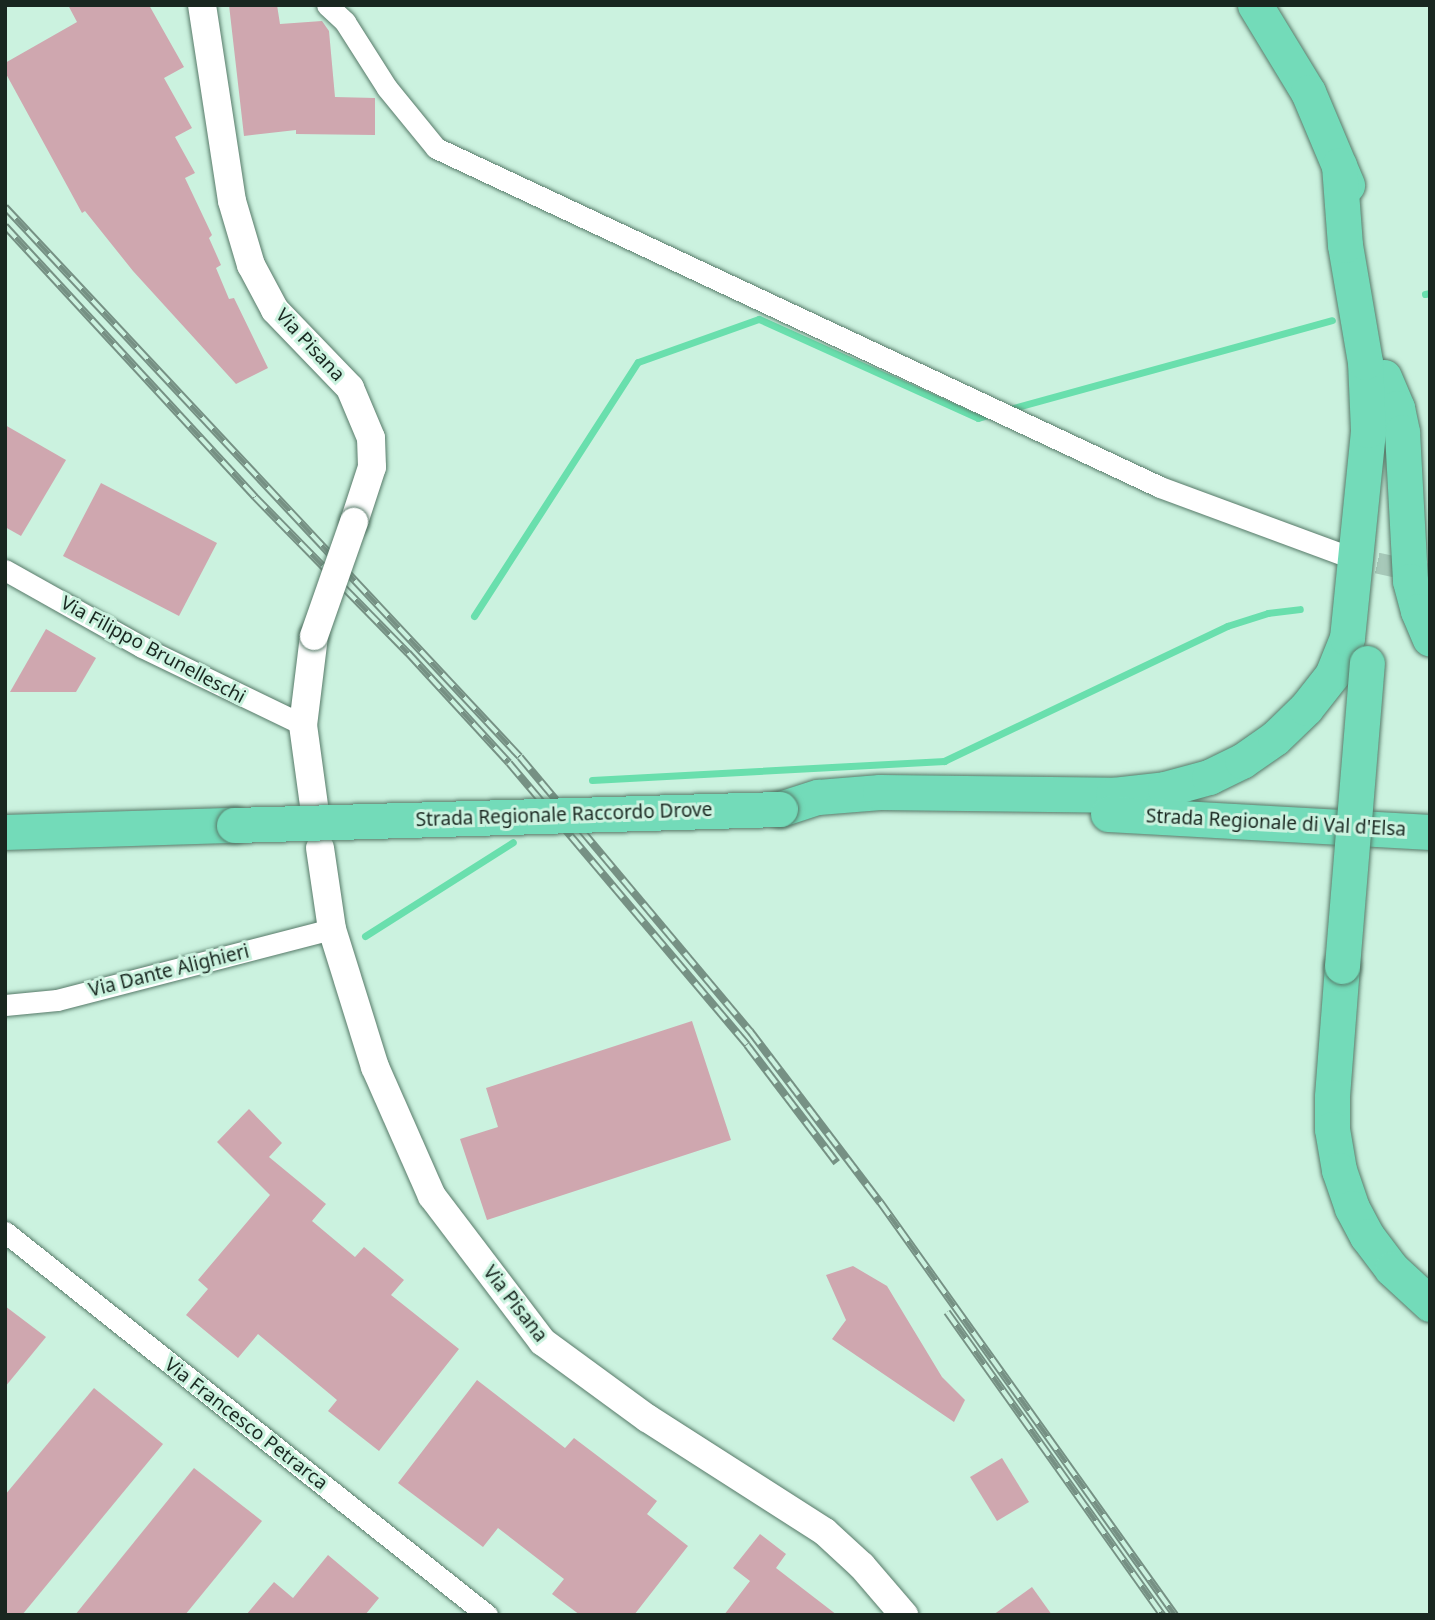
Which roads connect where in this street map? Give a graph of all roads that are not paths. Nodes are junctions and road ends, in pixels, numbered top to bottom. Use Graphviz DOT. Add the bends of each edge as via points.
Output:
graph roads {
  1 [pos="202,5"];
  2 [pos="327,5"];
  3 [pos="1255,5"];
  4 [pos="1339,165"];
  5 [pos="1384,377"];
  6 [pos="1347,556"];
  7 [pos="5,570"];
  8 [pos="1430,639"];
  9 [pos="303,725"];
  10 [pos="1122,804"];
  11 [pos="314,805"];
  12 [pos="5,832"];
  13 [pos="1430,832"];
  14 [pos="320,848"];
  15 [pos="1430,850"];
  16 [pos="332,929"];
  17 [pos="5,1005"];
  18 [pos="5,1232"];
  19 [pos="1430,1304"];
  20 [pos="487,1615"];
  21 [pos="904,1615"];
  1 -- 9 [label="street, Via Pisana, bridge" via="232,201 250,265 275,310 350,388 371,438 372,467 314,636"];
  2 -- 6 [label="street" via="345,22 387,88 436,148 1160,487"];
  3 -- 4 [label="main road" via="1308,92"];
  4 -- 5 [label="main road" via="1367,258"];
  4 -- 10 [label="main road" via="1368,407 1359,548 1344,649 1332,675 1306,708 1259,751 1226,770"];
  5 -- 8 [label="main road" via="1402,432 1410,581"];
  5 -- 19 [label="main road, bridge" via="1385,446 1332,1129 1339,1170 1367,1236 1392,1269"];
  7 -- 9 [label="street, Via Filippo Brunelleschi" via="170,662"];
  9 -- 11 [label="street, Via Pisana"];
  10 -- 12 [label="main road, Strada Regionale Raccordo Drove, bridge" via="880,792 818,797 780,809"];
  10 -- 13 [label="main road, Strada Regionale di Val d'Elsa"];
  10 -- 15 [label="main road" via="1198,832"];
  14 -- 16 [label="street, Via Pisana"];
  16 -- 17 [label="street, Via Dante Alighieri" via="57,1000"];
  16 -- 21 [label="street, Via Pisana" via="375,1067 432,1196 543,1342 647,1418 825,1532"];
  18 -- 20 [label="street, Via Francesco Petrarca"];
}
